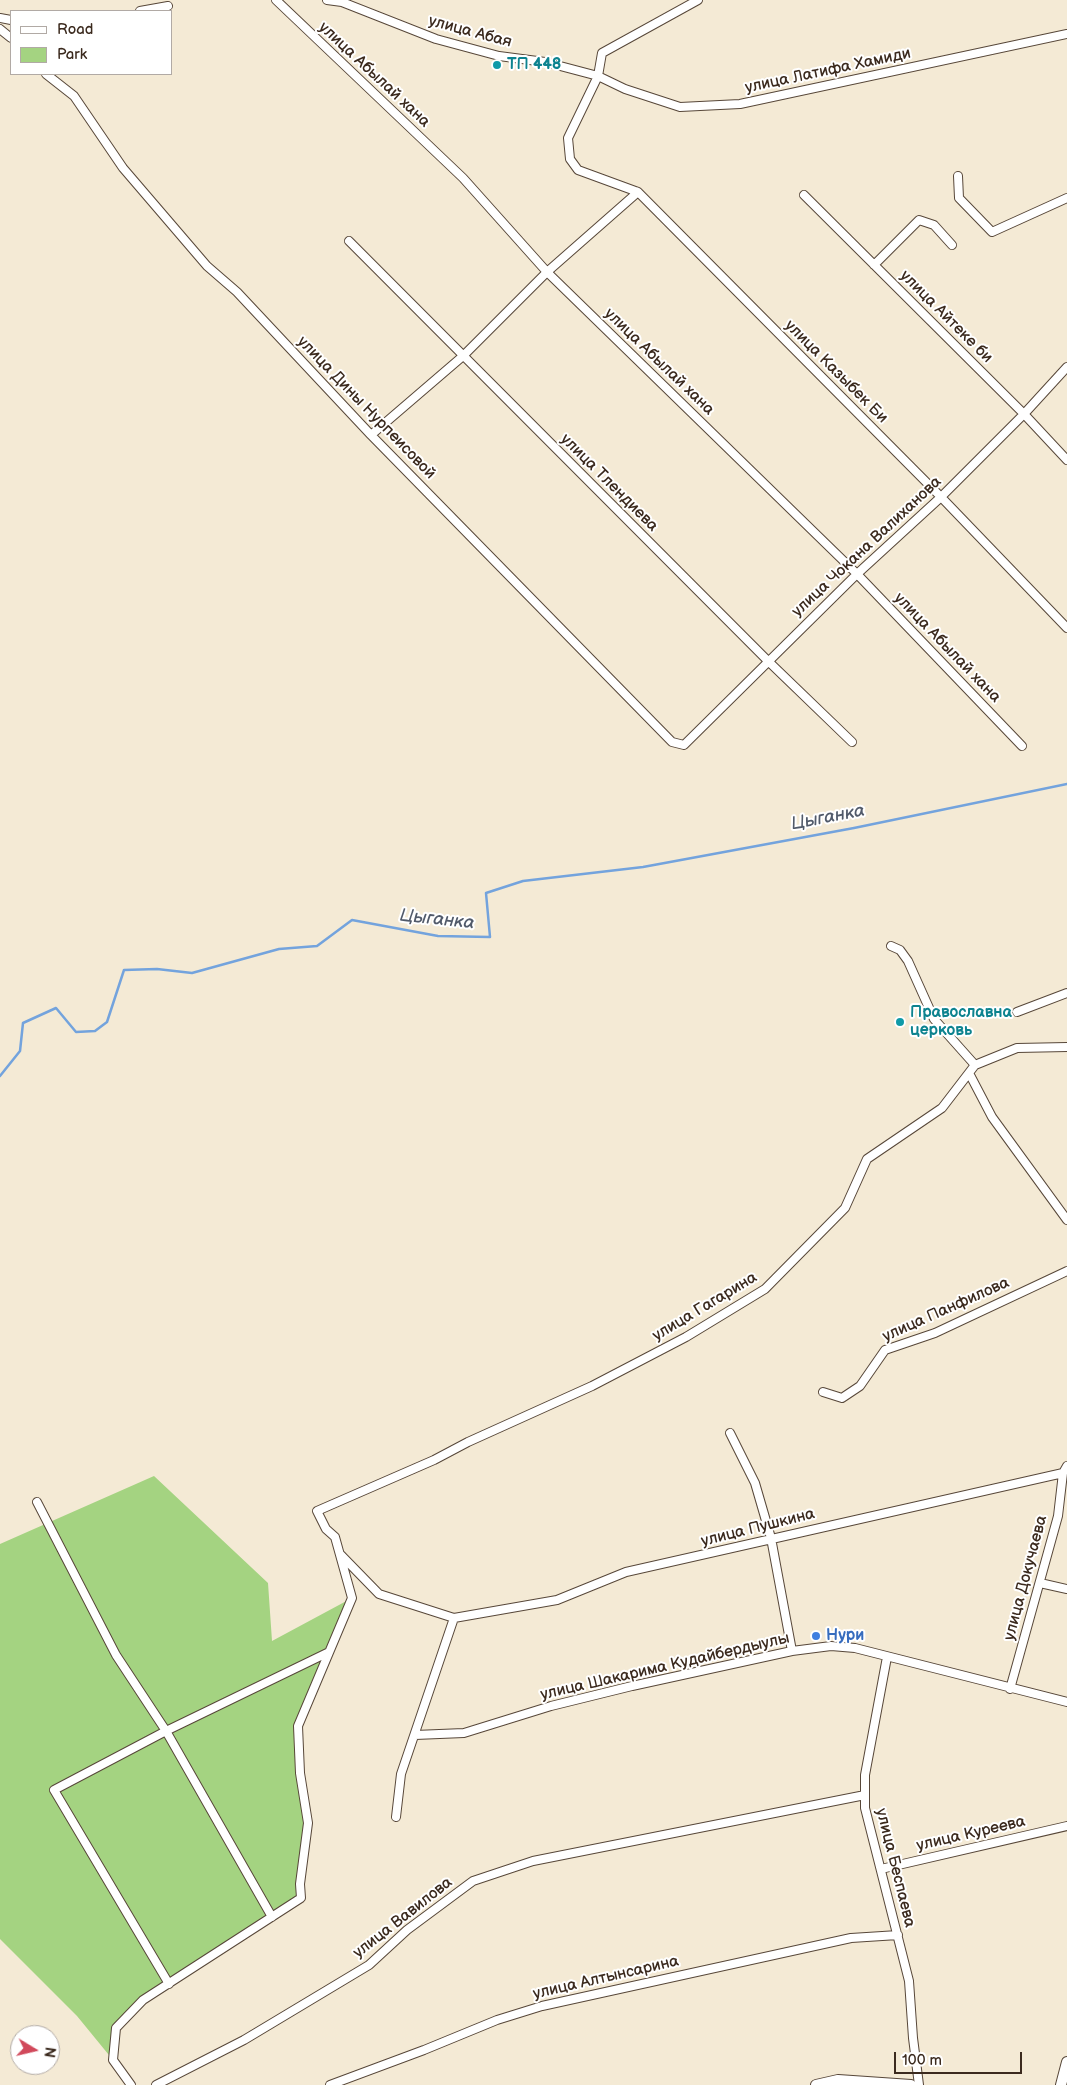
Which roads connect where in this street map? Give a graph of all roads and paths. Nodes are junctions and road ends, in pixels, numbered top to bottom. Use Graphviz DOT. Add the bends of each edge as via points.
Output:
graph roads {
  1 [pos="276,0"];
  2 [pos="326,0"];
  3 [pos="698,0"];
  4 [pos="168,6"];
  5 [pos="146,10"];
  6 [pos="0,29"];
  7 [pos="1067,34"];
  8 [pos="10,37"];
  9 [pos="47,75"];
  10 [pos="598,76"];
  11 [pos="958,176"];
  12 [pos="638,192"];
  13 [pos="804,195"];
  14 [pos="1067,198"];
  15 [pos="349,241"];
  16 [pos="952,245"];
  17 [pos="874,265"];
  18 [pos="547,272"];
  19 [pos="463,356"];
  20 [pos="1067,368"];
  21 [pos="1024,414"];
  22 [pos="371,435"];
  23 [pos="1067,460"];
  24 [pos="941,497"];
  25 [pos="857,574"];
  26 [pos="1067,628"];
  27 [pos="768,661"];
  28 [pos="852,742"];
  29 [pos="684,745"];
  30 [pos="1022,746"];
  31 [pos="890,946"];
  32 [pos="1067,993"];
  33 [pos="1018,1012"];
  34 [pos="1067,1047"];
  35 [pos="974,1065"];
  36 [pos="968,1074"];
  37 [pos="1067,1220"];
  38 [pos="1067,1271"];
  39 [pos="823,1392"];
  40 [pos="730,1433"];
  41 [pos="1065,1470"];
  42 [pos="37,1502"];
  43 [pos="770,1538"];
  44 [pos="339,1553"];
  45 [pos="1040,1583"];
  46 [pos="1067,1589"];
  47 [pos="454,1618"];
  48 [pos="792,1651"];
  49 [pos="328,1652"];
  50 [pos="888,1657"];
  51 [pos="1010,1689"];
  52 [pos="1067,1702"];
  53 [pos="166,1731"];
  54 [pos="414,1734"];
  55 [pos="865,1795"];
  56 [pos="396,1817"];
  57 [pos="1067,1826"];
  58 [pos="881,1869"];
  59 [pos="272,1917"];
  60 [pos="898,1935"];
  61 [pos="169,1984"];
  62 [pos="1067,2062"];
  63 [pos="131,2085"];
  64 [pos="156,2085"];
  65 [pos="330,2085"];
  66 [pos="816,2085"];
  67 [pos="911,2085"];
  68 [pos="919,2085"];
  69 [pos="1061,2085"];
  1 -- 18 [label="street, улица Абылай хана" via="463,178"];
  2 -- 10 [label="street, улица Абая" via="342,2 436,39 499,56 545,62"];
  3 -- 10 [label="street" via="602,53"];
  4 -- 5 [label="street"];
  6 -- 8 [label="street"];
  7 -- 10 [label="street, улица Латифа Хамиди" via="740,104 680,107 625,89"];
  9 -- 22 [label="street, улица Дины Нурпеисовой" via="74,96 123,168 207,266 237,292"];
  10 -- 12 [label="street, улица Казыбек Би" via="568,138 570,159 578,170"];
  11 -- 14 [label="street" via="959,198 992,232"];
  12 -- 18 [label="street"];
  12 -- 24 [label="street, улица Казыбек Би"];
  13 -- 17 [label="street, улица Айтеке би"];
  15 -- 19 [label="street, улица Тлендиева"];
  16 -- 17 [label="street" via="934,224 919,220"];
  17 -- 21 [label="street, улица Айтеке би"];
  18 -- 19 [label="street"];
  18 -- 25 [label="street, улица Абылай хана"];
  19 -- 22 [label="street"];
  19 -- 27 [label="street, улица Тлендиева"];
  20 -- 21 [label="street, улица Чокана Валиханова"];
  21 -- 23 [label="street, улица Айтеке би"];
  21 -- 24 [label="street, улица Чокана Валиханова"];
  22 -- 29 [label="street, улица Дины Нурпеисовой" via="672,742"];
  24 -- 25 [label="street, улица Чокана Валиханова"];
  24 -- 26 [label="street, улица Казыбек Би"];
  25 -- 27 [label="street, улица Чокана Валиханова"];
  25 -- 30 [label="street, улица Абылай хана"];
  27 -- 28 [label="street, улица Тлендиева"];
  27 -- 29 [label="street, улица Чокана Валиханова"];
  31 -- 35 [label="street" via="900,950 908,961 934,1019"];
  32 -- 33 [label="street"];
  34 -- 35 [label="street" via="1017,1048"];
  35 -- 36 [label="street, улица Гагарина"];
  36 -- 37 [label="street" via="992,1117"];
  36 -- 44 [label="street, улица Гагарина" via="942,1108 867,1160 845,1208 765,1289 686,1337 592,1386 434,1460 317,1510 326,1529 335,1538"];
  38 -- 39 [label="street, улица Панфилова" via="935,1333 885,1350 860,1386 842,1398"];
  40 -- 43 [label="street" via="755,1483"];
  41 -- 43 [label="street, улица Пушкина"];
  41 -- 45 [label="street, улица Докучаева" via="1058,1516"];
  42 -- 53 [label="street" via="116,1655"];
  43 -- 47 [label="street, улица Пушкина" via="626,1572 557,1600"];
  43 -- 48 [label="street"];
  44 -- 47 [label="street, улица Пушкина" via="380,1594"];
  44 -- 49 [label="street" via="352,1598"];
  45 -- 46 [label="street"];
  45 -- 51 [label="street, улица Докучаева"];
  47 -- 54 [label="street"];
  48 -- 50 [label="street, улица Шакарима Кудайбердыулы" via="831,1646 855,1648"];
  48 -- 54 [label="street, улица Шакарима Кудайбердыулы" via="551,1706 464,1733"];
  49 -- 53 [label="street"];
  49 -- 59 [label="street" via="298,1726 300,1773 308,1823 300,1898"];
  50 -- 51 [label="street, улица Шакарима Кудайбердыулы"];
  50 -- 55 [label="street, улица Беспаева" via="865,1775"];
  51 -- 52 [label="street, улица Шакарима Кудайбердыулы"];
  53 -- 59 [label="street"];
  53 -- 61 [label="street" via="54,1790"];
  54 -- 56 [label="street" via="401,1774"];
  55 -- 58 [label="street, улица Беспаева" via="865,1808"];
  55 -- 64 [label="street, улица Вавилова" via="533,1861 473,1882 407,1930 369,1964 244,2040"];
  57 -- 58 [label="street, улица Куреева"];
  58 -- 60 [label="street, улица Беспаева"];
  59 -- 61 [label="street"];
  60 -- 65 [label="street, улица Алтынсарина" via="851,1938 542,2006 497,2020"];
  60 -- 68 [label="street, улица Беспаева" via="909,1981"];
  61 -- 63 [label="street" via="143,2000 116,2028 113,2060"];
  62 -- 69 [label="street"];
  66 -- 67 [label="street" via="838,2080"];
}
